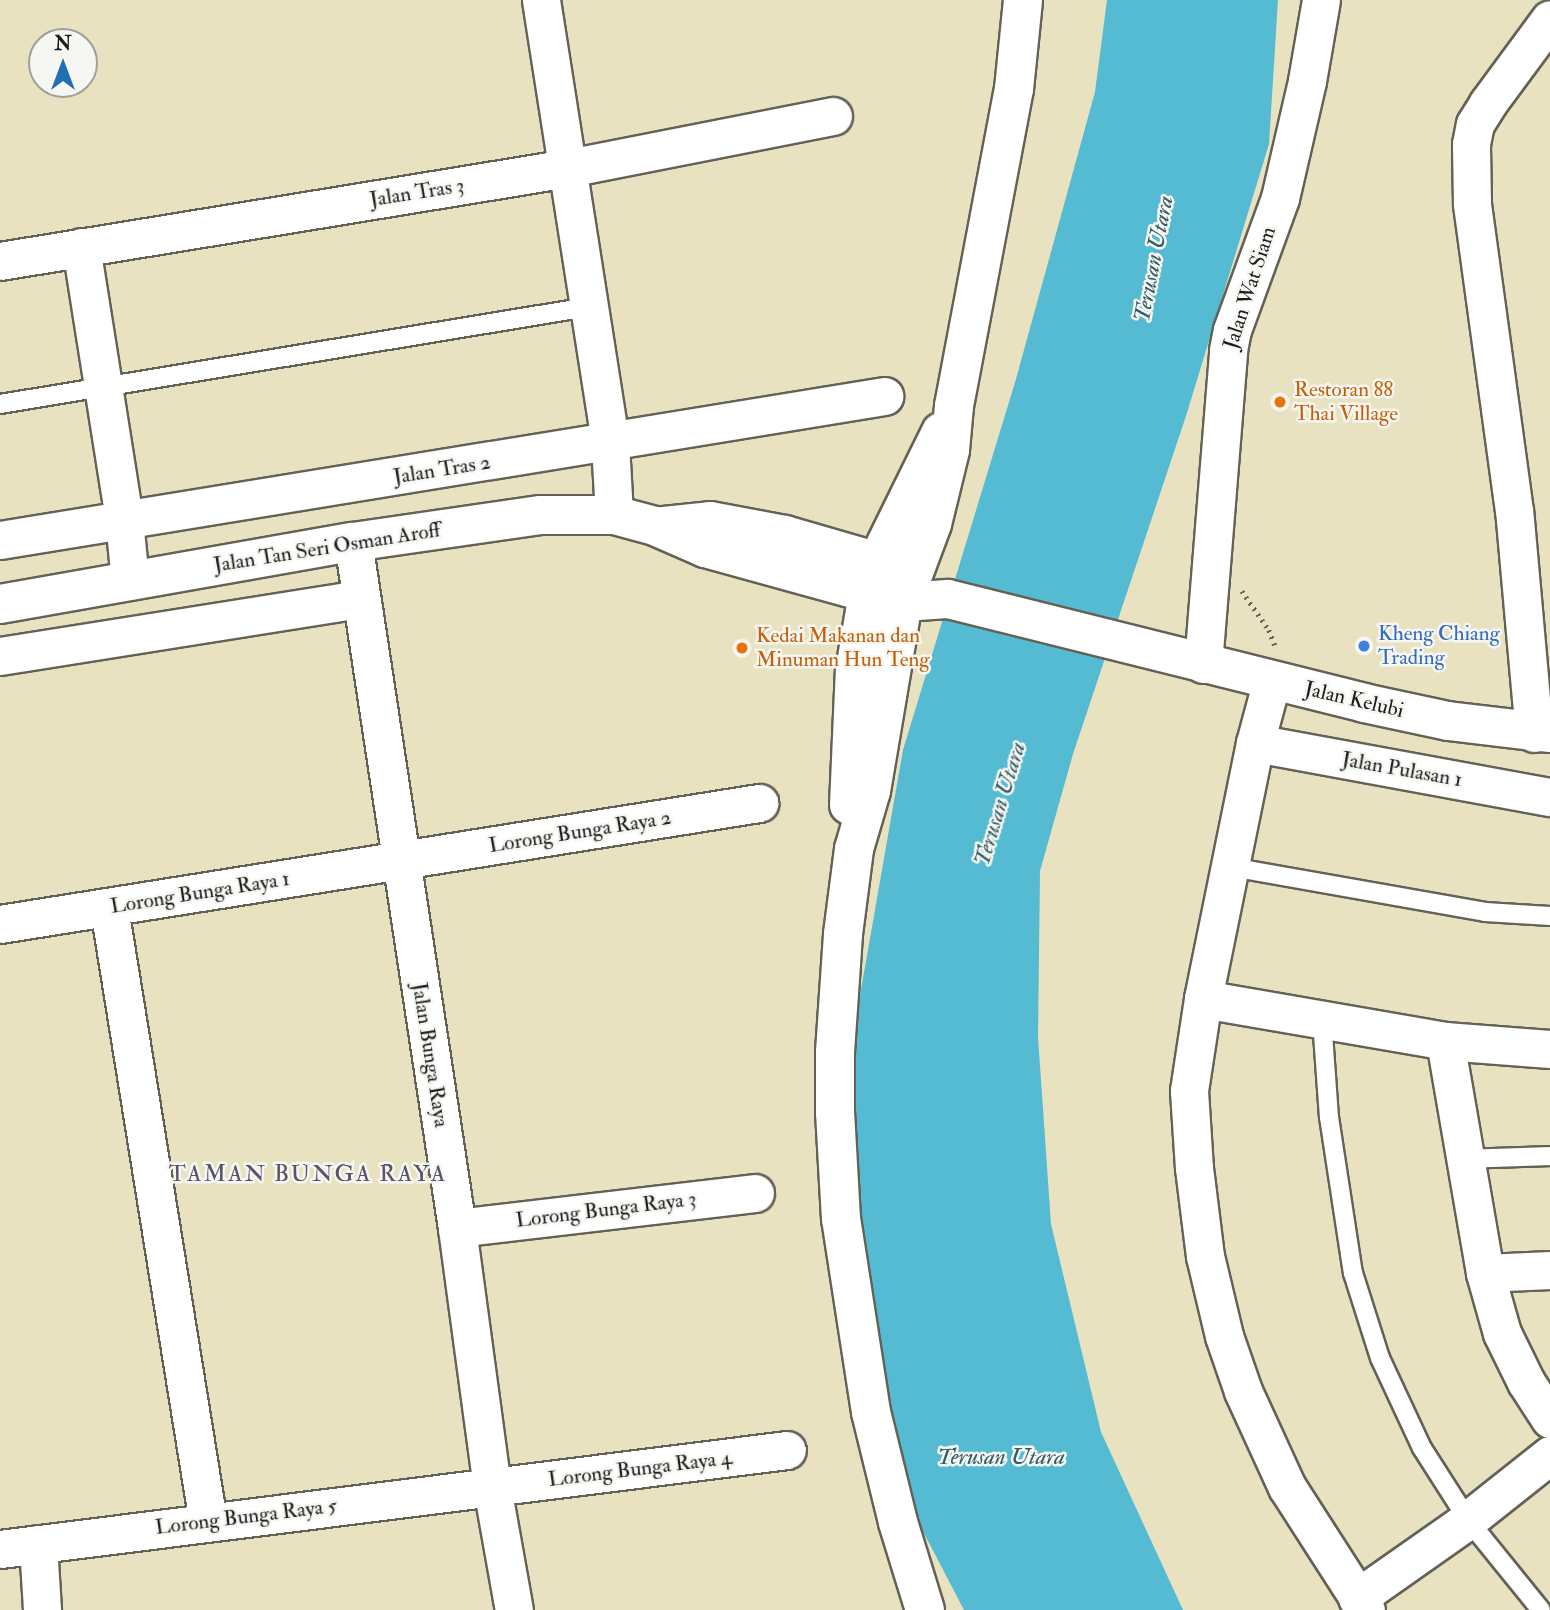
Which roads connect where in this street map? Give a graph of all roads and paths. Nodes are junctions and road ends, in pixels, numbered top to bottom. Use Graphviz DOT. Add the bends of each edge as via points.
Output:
graph roads {
  1 [pos="541,0"];
  2 [pos="1023,0"];
  3 [pos="1321,0"];
  4 [pos="1550,20"];
  5 [pos="833,116"];
  6 [pos="568,168"];
  7 [pos="81,247"];
  8 [pos="0,261"];
  9 [pos="588,307"];
  10 [pos="101,387"];
  11 [pos="884,396"];
  12 [pos="0,404"];
  13 [pos="610,443"];
  14 [pos="614,515"];
  15 [pos="124,520"];
  16 [pos="0,540"];
  17 [pos="353,542"];
  18 [pos="1214,550"];
  19 [pos="130,581"];
  20 [pos="890,582"];
  21 [pos="360,598"];
  22 [pos="945,598"];
  23 [pos="0,604"];
  24 [pos="0,656"];
  25 [pos="1203,664"];
  26 [pos="1272,680"];
  27 [pos="1542,733"];
  28 [pos="1255,743"];
  29 [pos="1550,797"];
  30 [pos="760,803"];
  31 [pos="401,861"];
  32 [pos="1231,867"];
  33 [pos="109,908"];
  34 [pos="1550,916"];
  35 [pos="0,924"];
  36 [pos="1203,999"];
  37 [pos="1322,1020"];
  38 [pos="1445,1041"];
  39 [pos="1550,1049"];
  40 [pos="1550,1156"];
  41 [pos="1464,1159"];
  42 [pos="755,1193"];
  43 [pos="457,1228"];
  44 [pos="1550,1270"];
  45 [pos="1485,1273"];
  46 [pos="1538,1381"];
  47 [pos="1550,1419"];
  48 [pos="787,1450"];
  49 [pos="1550,1455"];
  50 [pos="492,1487"];
  51 [pos="1468,1520"];
  52 [pos="208,1522"];
  53 [pos="38,1544"];
  54 [pos="0,1549"];
  55 [pos="1362,1604"];
  56 [pos="42,1610"];
  57 [pos="514,1610"];
  58 [pos="925,1610"];
  59 [pos="1541,1610"];
  1 -- 6 [label="street"];
  2 -- 20 [label="street" via="1014,89 954,406"];
  3 -- 18 [label="street, Jalan Wat Siam" via="1280,198 1228,350"];
  4 -- 27 [label="street" via="1488,103 1475,124 1471,144 1472,203"];
  5 -- 6 [label="street, Jalan Tras 3"];
  6 -- 7 [label="street, Jalan Tras 3"];
  6 -- 9 [label="street"];
  7 -- 8 [label="street, Jalan Tras 3"];
  7 -- 10 [label="street"];
  9 -- 10 [label="lane"];
  9 -- 13 [label="street"];
  10 -- 12 [label="lane"];
  10 -- 15 [label="street"];
  11 -- 13 [label="street, Jalan Tras 2"];
  13 -- 14 [label="street"];
  13 -- 15 [label="street, Jalan Tras 2"];
  14 -- 17 [label="street, Jalan Tan Seri Osman Aroff" via="541,515"];
  14 -- 20 [label="street, Jalan Tan Seri Osman Aroff" via="705,548"];
  15 -- 16 [label="street, Jalan Tras 2"];
  15 -- 19 [label="street"];
  17 -- 19 [label="street, Jalan Tan Seri Osman Aroff"];
  17 -- 21 [label="street, Jalan Bunga Raya"];
  18 -- 25 [label="street, Jalan Wat Siam"];
  18 -- 26 [label="path" via="1275,643"];
  19 -- 23 [label="street, Jalan Tan Seri Osman Aroff"];
  20 -- 22 [label="street, Jalan Tan Seri Osman Aroff"];
  20 -- 58 [label="street" via="855,670 847,794 854,849 843,934 835,1113 841,1219 870,1412"];
  21 -- 24 [label="street"];
  21 -- 31 [label="street, Jalan Bunga Raya"];
  22 -- 25 [label="street, Jalan Kelubi"];
  25 -- 26 [label="street, Jalan Kelubi"];
  26 -- 27 [label="street, Jalan Kelubi" via="1448,721"];
  26 -- 28 [label="street"];
  28 -- 29 [label="street, Jalan Pulasan 1"];
  28 -- 32 [label="street"];
  30 -- 31 [label="street, Lorong Bunga Raya 2"];
  31 -- 33 [label="street, Lorong Bunga Raya 1"];
  31 -- 43 [label="street, Jalan Bunga Raya"];
  32 -- 34 [label="lane" via="1485,912"];
  32 -- 36 [label="street"];
  33 -- 35 [label="street, Lorong Bunga Raya 1"];
  33 -- 52 [label="street"];
  36 -- 37 [label="street"];
  36 -- 55 [label="street" via="1189,1091 1205,1256 1224,1336 1287,1487"];
  37 -- 38 [label="street"];
  37 -- 51 [label="lane" via="1329,1116 1353,1273 1380,1358 1416,1437"];
  38 -- 39 [label="street"];
  38 -- 41 [label="street"];
  40 -- 41 [label="lane"];
  41 -- 45 [label="street"];
  42 -- 43 [label="street, Lorong Bunga Raya 3"];
  43 -- 50 [label="street, Jalan Bunga Raya"];
  44 -- 45 [label="street"];
  45 -- 46 [label="street" via="1502,1333"];
  46 -- 47 [label="street"];
  48 -- 50 [label="street, Lorong Bunga Raya 4"];
  49 -- 51 [label="street"];
  50 -- 52 [label="street, Lorong Bunga Raya 5"];
  50 -- 57 [label="street, Jalan Bunga Raya"];
  51 -- 55 [label="street"];
  51 -- 59 [label="lane"];
  52 -- 53 [label="street, Lorong Bunga Raya 5"];
  53 -- 54 [label="street, Lorong Bunga Raya 5"];
  53 -- 56 [label="street"];
}
